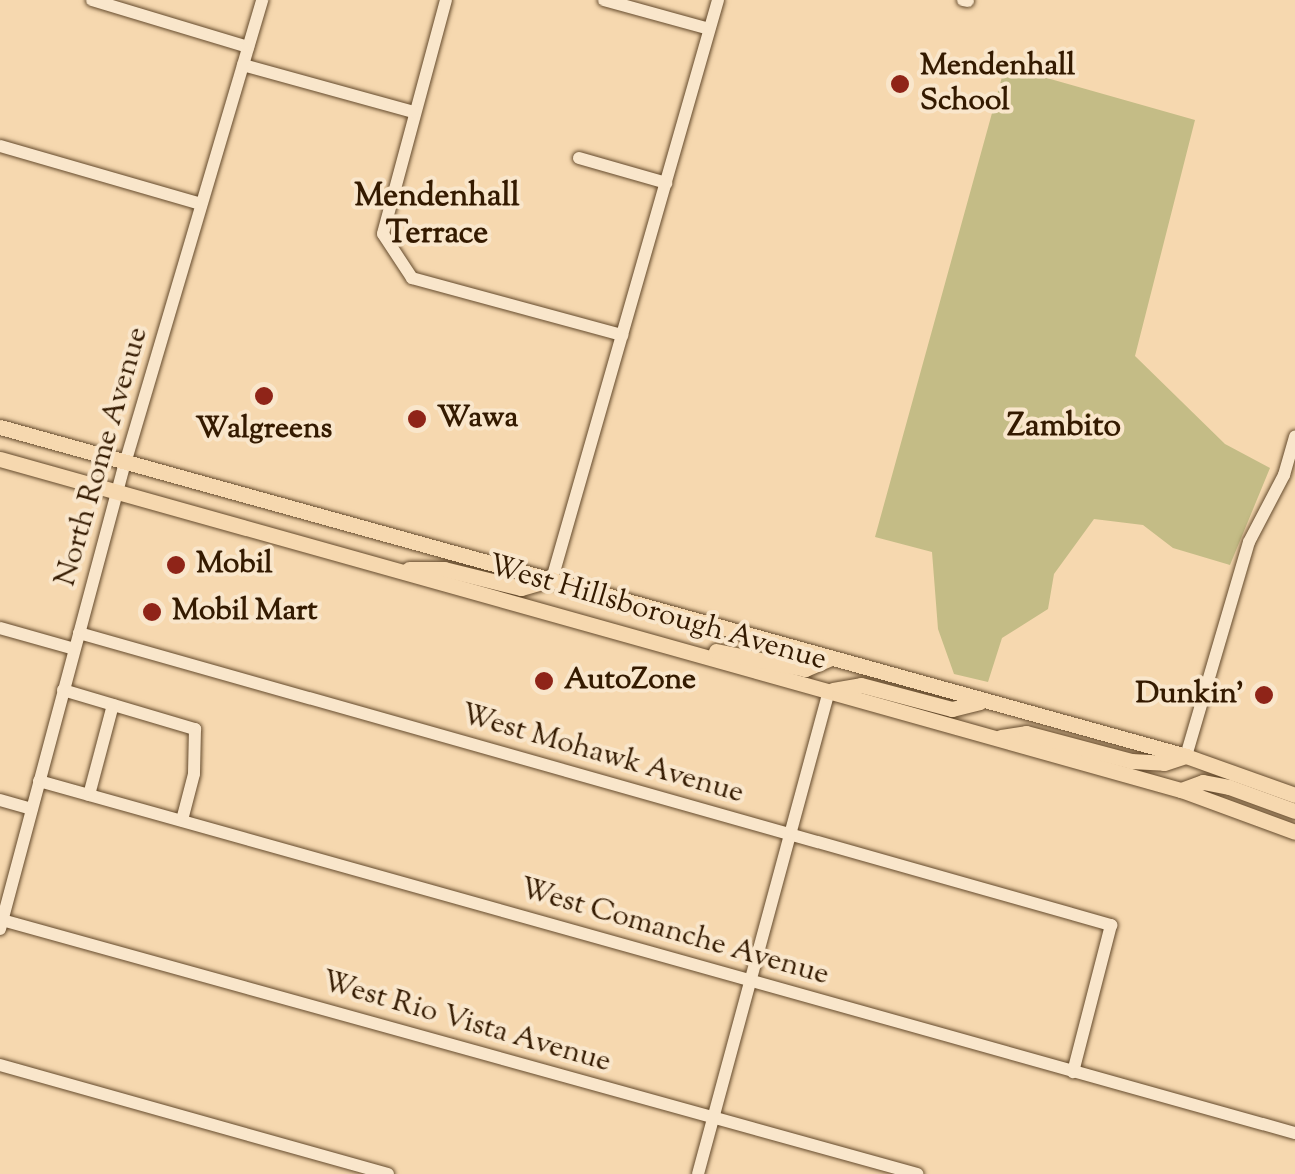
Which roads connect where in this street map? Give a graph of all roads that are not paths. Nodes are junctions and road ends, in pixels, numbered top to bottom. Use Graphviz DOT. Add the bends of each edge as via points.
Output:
graph roads {
  1 [pos="92,0"];
  2 [pos="262,0"];
  3 [pos="446,0"];
  4 [pos="604,0"];
  5 [pos="718,0"];
  6 [pos="710,29"];
  7 [pos="248,47"];
  8 [pos="243,66"];
  9 [pos="414,112"];
  10 [pos="0,146"];
  11 [pos="579,158"];
  12 [pos="666,182"];
  13 [pos="201,204"];
  14 [pos="622,335"];
  15 [pos="0,427"];
  16 [pos="1295,436"];
  17 [pos="0,459"];
  18 [pos="126,460"];
  19 [pos="118,490"];
  20 [pos="400,570"];
  21 [pos="552,579"];
  22 [pos="0,628"];
  23 [pos="79,633"];
  24 [pos="74,649"];
  25 [pos="710,657"];
  26 [pos="831,658"];
  27 [pos="64,690"];
  28 [pos="829,691"];
  29 [pos="984,702"];
  30 [pos="114,705"];
  31 [pos="997,738"];
  32 [pos="1186,756"];
  33 [pos="39,781"];
  34 [pos="1180,790"];
  35 [pos="88,795"];
  36 [pos="1295,795"];
  37 [pos="0,800"];
  38 [pos="32,808"];
  39 [pos="1295,811"];
  40 [pos="182,820"];
  41 [pos="1295,832"];
  42 [pos="790,833"];
  43 [pos="1,924"];
  44 [pos="750,981"];
  45 [pos="0,1065"];
  46 [pos="1073,1072"];
  47 [pos="714,1118"];
  48 [pos="1295,1134"];
  49 [pos="388,1174"];
  50 [pos="698,1174"];
  51 [pos="917,1174"];
  1 -- 7 [label="street"];
  2 -- 7 [label="street, North Rome Avenue"];
  3 -- 9 [label="street"];
  4 -- 6 [label="street"];
  5 -- 6 [label="street"];
  6 -- 12 [label="street"];
  7 -- 8 [label="street, North Rome Avenue"];
  8 -- 9 [label="street"];
  8 -- 13 [label="street, North Rome Avenue"];
  9 -- 14 [label="street" via="384,234 412,278"];
  10 -- 13 [label="street"];
  11 -- 12 [label="street"];
  12 -- 14 [label="street"];
  13 -- 18 [label="street, North Rome Avenue"];
  14 -- 21 [label="street"];
  15 -- 18 [label="main road, West Hillsborough Avenue"];
  16 -- 32 [label="street" via="1284,475 1249,542"];
  17 -- 19 [label="main road, West Hillsborough Avenue"];
  18 -- 19 [label="street, North Rome Avenue"];
  18 -- 21 [label="main road, West Hillsborough Avenue"];
  19 -- 20 [label="main road, West Hillsborough Avenue"];
  19 -- 23 [label="street, North Rome Avenue"];
  20 -- 21 [label="main road" via="444,568 521,588"];
  20 -- 25 [label="main road, West Hillsborough Avenue"];
  21 -- 26 [label="main road, West Hillsborough Avenue"];
  22 -- 24 [label="street"];
  23 -- 24 [label="street, North Rome Avenue"];
  23 -- 42 [label="street, West Mohawk Avenue"];
  24 -- 27 [label="street, North Rome Avenue"];
  25 -- 26 [label="main road" via="726,651 805,669"];
  25 -- 28 [label="main road, West Hillsborough Avenue"];
  26 -- 29 [label="main road, West Hillsborough Avenue"];
  27 -- 30 [label="street"];
  27 -- 33 [label="street, North Rome Avenue"];
  28 -- 29 [label="main road" via="862,686 952,709"];
  28 -- 31 [label="main road, West Hillsborough Avenue"];
  28 -- 42 [label="street"];
  29 -- 32 [label="main road, West Hillsborough Avenue"];
  30 -- 35 [label="street"];
  30 -- 40 [label="street" via="195,730 194,774"];
  31 -- 32 [label="main road" via="1026,734 1132,761"];
  31 -- 34 [label="main road, West Hillsborough Avenue"];
  32 -- 36 [label="main road, West Hillsborough Avenue"];
  33 -- 35 [label="street, West Comanche Avenue"];
  33 -- 38 [label="street, North Rome Avenue"];
  34 -- 39 [label="main road" via="1203,782"];
  34 -- 41 [label="main road, West Hillsborough Avenue"];
  35 -- 40 [label="street, West Comanche Avenue"];
  37 -- 38 [label="street"];
  38 -- 43 [label="street, North Rome Avenue"];
  40 -- 44 [label="street, West Comanche Avenue"];
  42 -- 44 [label="street"];
  42 -- 46 [label="street, West Mohawk Avenue" via="1111,925"];
  43 -- 47 [label="street, West Rio Vista Avenue"];
  44 -- 46 [label="street, West Comanche Avenue"];
  44 -- 47 [label="street"];
  45 -- 49 [label="street"];
  46 -- 48 [label="street, West Comanche Avenue"];
  47 -- 50 [label="street"];
  47 -- 51 [label="street, West Rio Vista Avenue"];
}
